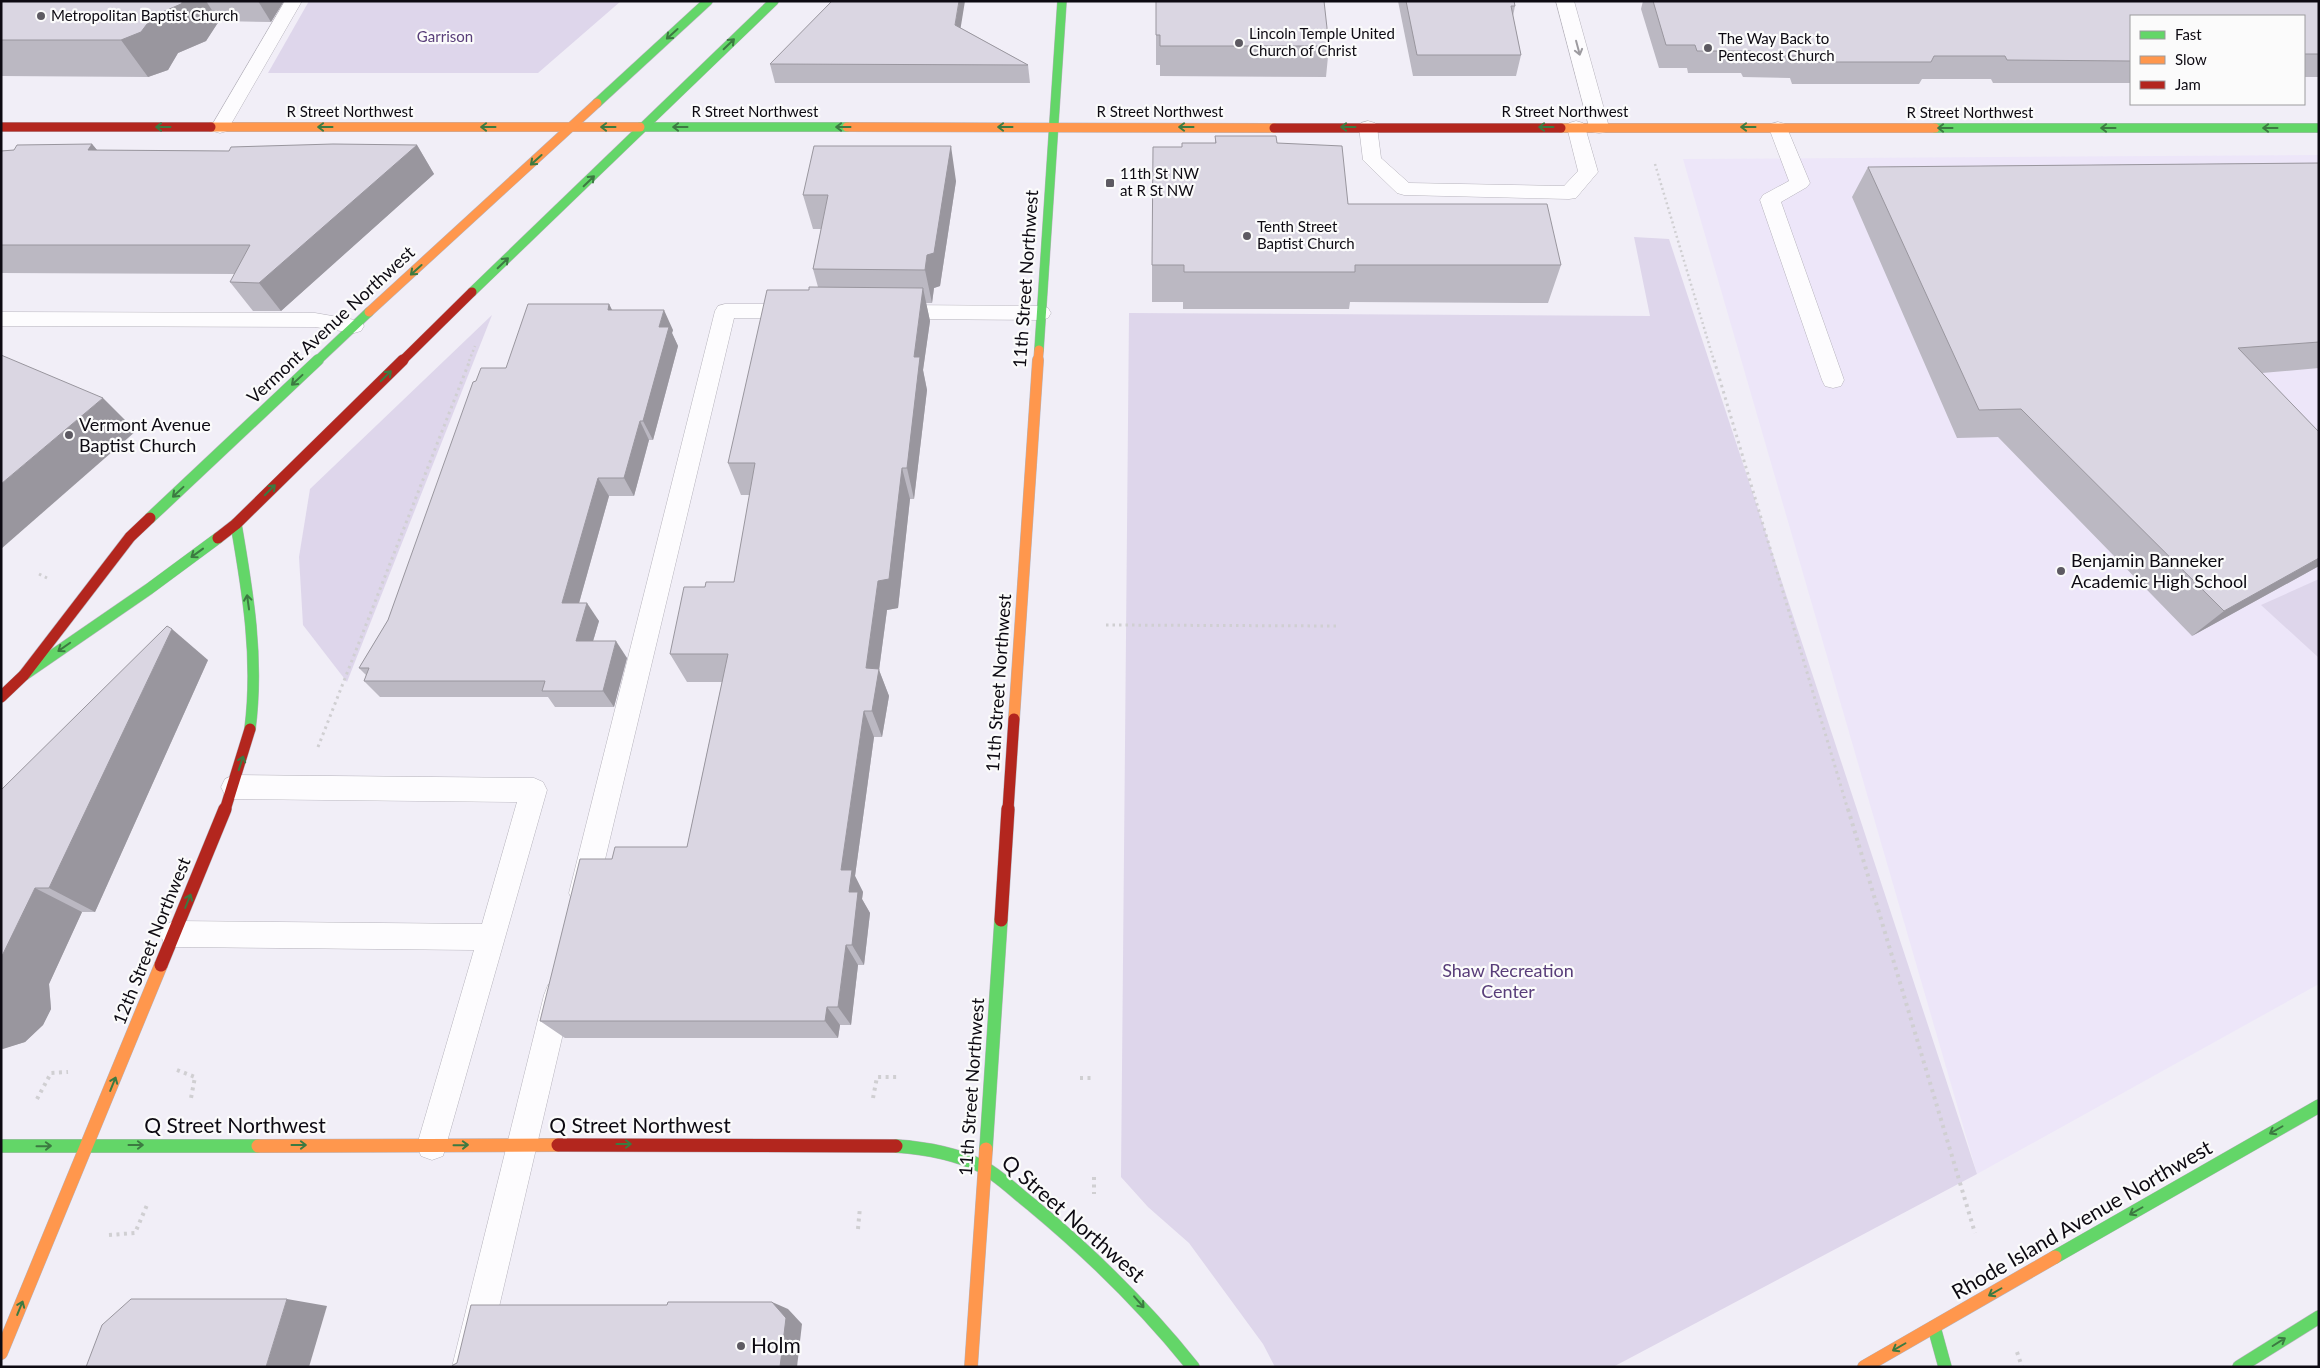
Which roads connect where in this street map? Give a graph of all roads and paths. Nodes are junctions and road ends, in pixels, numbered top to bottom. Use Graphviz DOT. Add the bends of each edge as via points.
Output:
graph roads {
  1 [pos="294,1"];
  2 [pos="708,1"];
  3 [pos="774,1"];
  4 [pos="1062,1"];
  5 [pos="1565,1"];
  6 [pos="1,127"];
  7 [pos="220,127"];
  8 [pos="572,127"];
  9 [pos="644,127"];
  10 [pos="1054,127"];
  11 [pos="1368,127"];
  12 [pos="1576,127"];
  13 [pos="1599,127"];
  14 [pos="1778,128"];
  15 [pos="2319,128"];
  16 [pos="1653,159"];
  17 [pos="813,311"];
  18 [pos="872,312"];
  19 [pos="1041,312"];
  20 [pos="1,319"];
  21 [pos="354,326"];
  22 [pos="476,342"];
  23 [pos="1833,380"];
  24 [pos="236,524"];
  25 [pos="39,574"];
  26 [pos="48,579"];
  27 [pos="1106,625"];
  28 [pos="1338,626"];
  29 [pos="24,675"];
  30 [pos="1,696"];
  31 [pos="318,748"];
  32 [pos="234,787"];
  33 [pos="578,912"];
  34 [pos="174,934"];
  35 [pos="492,937"];
  36 [pos="564,970"];
  37 [pos="177,1070"];
  38 [pos="76,1071"];
  39 [pos="897,1077"];
  40 [pos="1080,1078"];
  41 [pos="1095,1078"];
  42 [pos="873,1098"];
  43 [pos="190,1102"];
  44 [pos="36,1103"];
  45 [pos="2319,1106"];
  46 [pos="522,1144"];
  47 [pos="88,1145"];
  48 [pos="432,1145"];
  49 [pos="1,1146"];
  50 [pos="984,1167"];
  51 [pos="1094,1177"];
  52 [pos="1094,1201"];
  53 [pos="147,1205"];
  54 [pos="860,1207"];
  55 [pos="858,1229"];
  56 [pos="1975,1233"];
  57 [pos="109,1236"];
  58 [pos="2319,1317"];
  59 [pos="1934,1327"];
  60 [pos="2017,1352"];
  61 [pos="1,1353"];
  62 [pos="468,1367"];
  63 [pos="971,1367"];
  64 [pos="1193,1367"];
  65 [pos="1864,1367"];
  66 [pos="1945,1367"];
  67 [pos="2022,1367"];
  68 [pos="2239,1367"];
  1 -- 7 [label="lane"];
  2 -- 8 [label="main road, Vermont Avenue Northwest, one-way"];
  9 -- 3 [label="main road, one-way"];
  4 -- 10 [label="main road, 11th Street Northwest"];
  5 -- 13 [label="street, one-way"];
  7 -- 6 [label="main road, R Street Northwest, one-way"];
  8 -- 7 [label="main road, R Street Northwest, one-way"];
  9 -- 8 [label="main road, R Street Northwest, one-way"];
  8 -- 21 [label="main road, Vermont Avenue Northwest, one-way"];
  10 -- 9 [label="main road, R Street Northwest, one-way"];
  24 -- 9 [label="main road, one-way"];
  11 -- 10 [label="main road, R Street Northwest, one-way"];
  10 -- 19 [label="main road, 11th Street Northwest"];
  12 -- 11 [label="main road, R Street Northwest, one-way"];
  11 -- 12 [label="lane" via="1372,160 1404,189 1568,193 1588,172"];
  12 -- 13 [label="main road, R Street Northwest"];
  14 -- 13 [label="main road, R Street Northwest, one-way"];
  15 -- 14 [label="main road, R Street Northwest, one-way"];
  14 -- 23 [label="lane" via="1800,183 1770,200"];
  16 -- 56 [label="path"];
  17 -- 33 [label="lane" via="725,311"];
  18 -- 19 [label="lane"];
  19 -- 50 [label="main road, 11th Street Northwest"];
  20 -- 21 [label="lane" via="315,320"];
  21 -- 29 [label="main road, Vermont Avenue Northwest, one-way" via="130,537"];
  22 -- 31 [label="path"];
  24 -- 29 [label="main road, one-way"];
  32 -- 24 [label="main road, 12th Street Northwest, one-way" via="251,721 254,658"];
  25 -- 26 [label="path"];
  27 -- 28 [label="path"];
  29 -- 30 [label="main road, Vermont Avenue Northwest"];
  34 -- 32 [label="main road, 12th Street Northwest, one-way"];
  32 -- 35 [label="lane" via="534,790"];
  34 -- 35 [label="lane"];
  47 -- 34 [label="main road, 12th Street Northwest, one-way"];
  35 -- 48 [label="lane"];
  36 -- 46 [label="lane"];
  37 -- 43 [label="path" via="194,1077"];
  38 -- 44 [label="path" via="51,1073"];
  39 -- 42 [label="path" via="876,1077"];
  40 -- 41 [label="path"];
  45 -- 59 [label="main road, Rhode Island Avenue Northwest, one-way"];
  48 -- 46 [label="main road, Q Street Northwest, one-way"];
  46 -- 50 [label="main road, Q Street Northwest, one-way" via="920,1147 964,1156"];
  46 -- 62 [label="lane"];
  47 -- 48 [label="main road, Q Street Northwest, one-way"];
  49 -- 47 [label="main road, Q Street Northwest, one-way"];
  61 -- 47 [label="main road, 12th Street Northwest, one-way"];
  50 -- 63 [label="main road, 11th Street Northwest"];
  50 -- 64 [label="main road, Q Street Northwest, one-way" via="1126,1287"];
  51 -- 52 [label="path"];
  53 -- 57 [label="path" via="135,1233"];
  54 -- 55 [label="path"];
  68 -- 58 [label="main road, one-way"];
  59 -- 65 [label="main road, Rhode Island Avenue Northwest, one-way"];
  59 -- 66 [label="main road"];
  60 -- 67 [label="path"];
}
